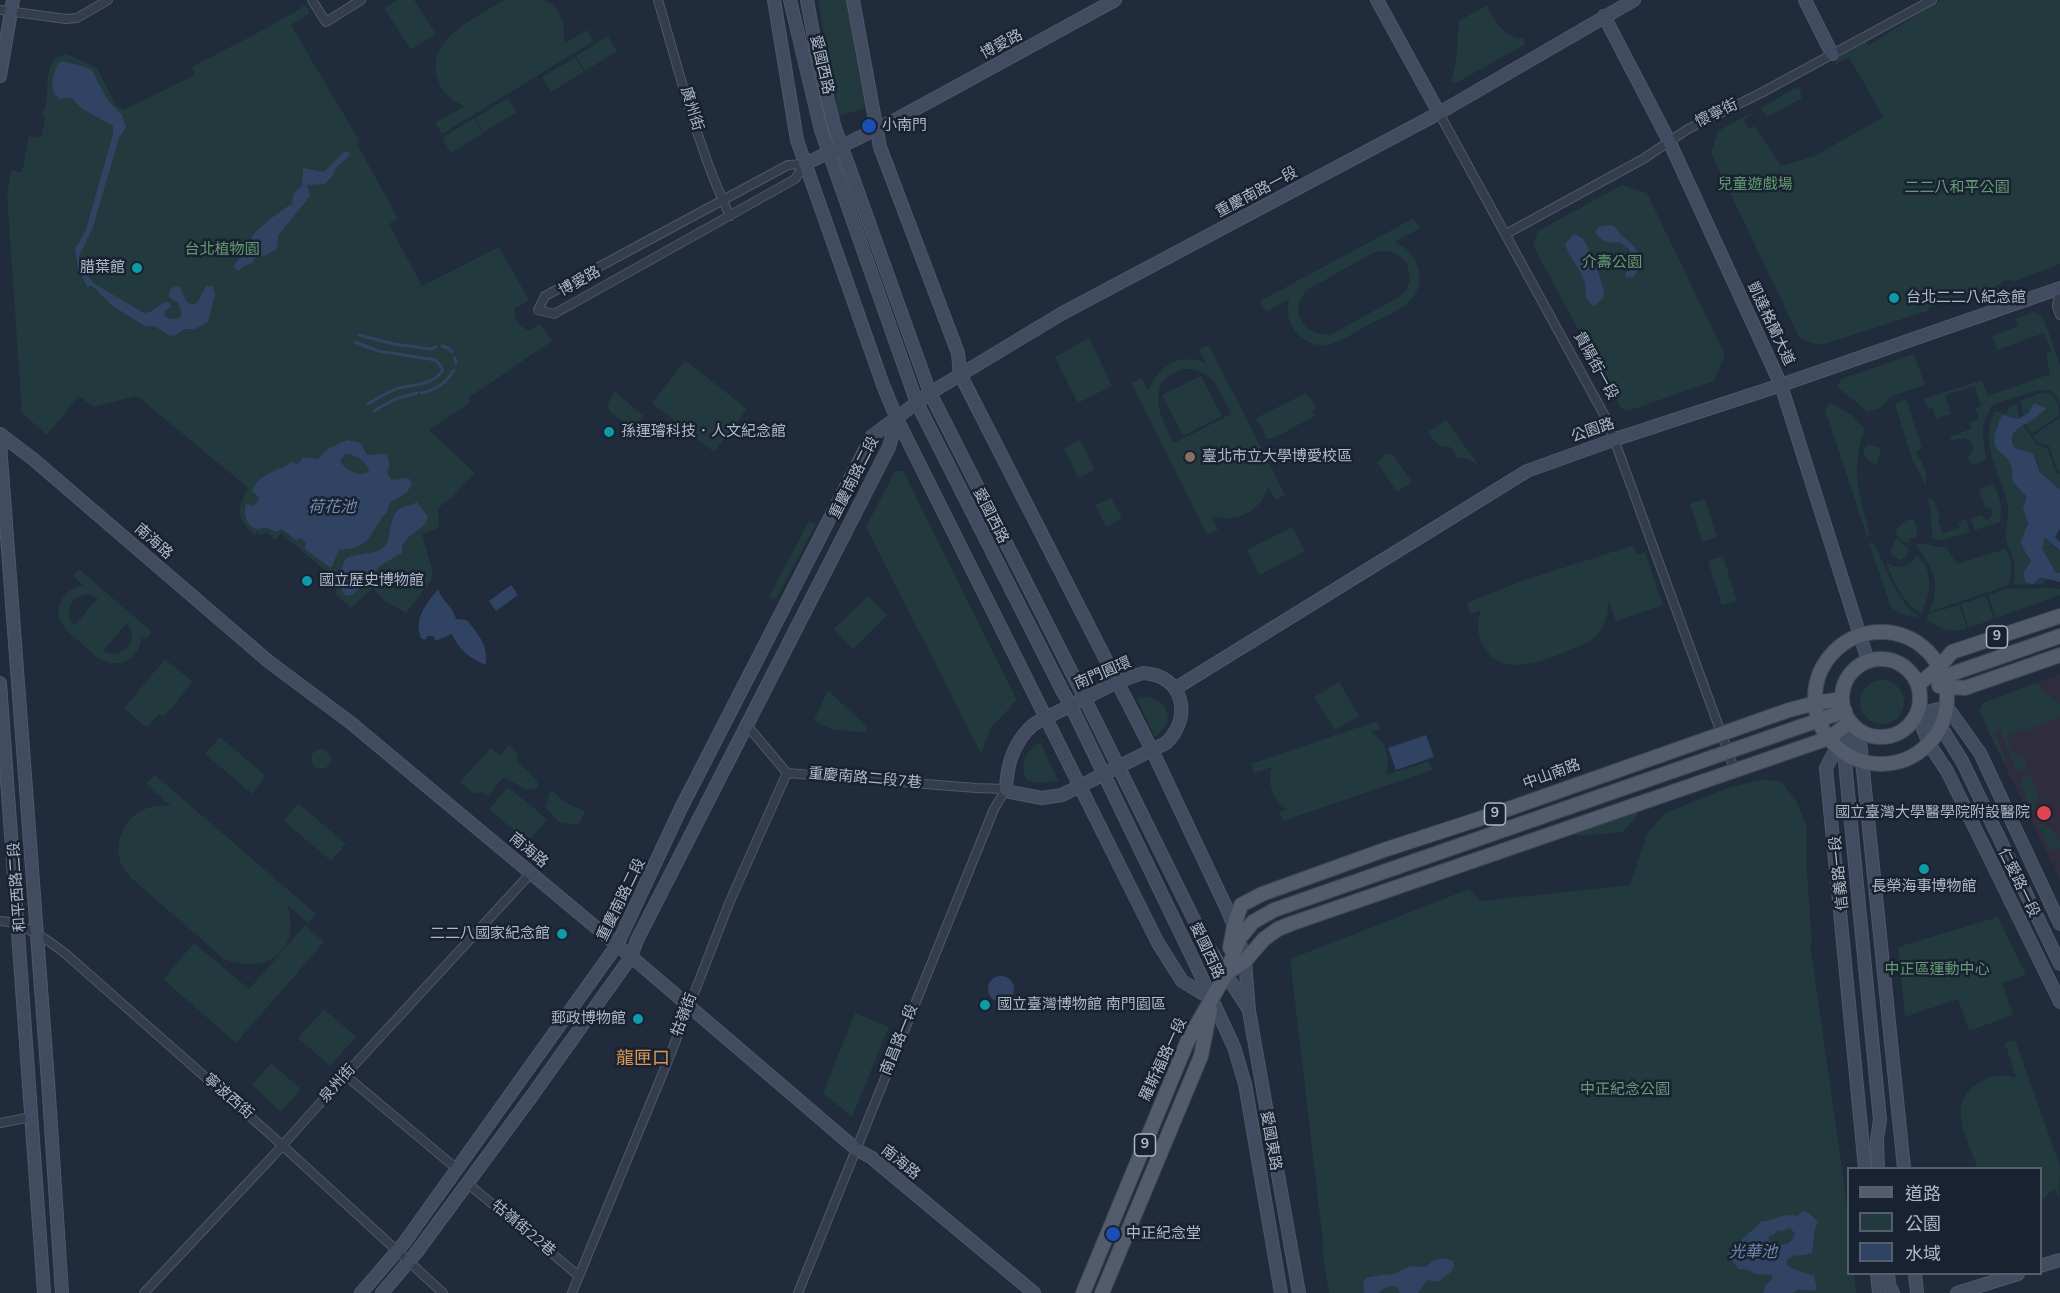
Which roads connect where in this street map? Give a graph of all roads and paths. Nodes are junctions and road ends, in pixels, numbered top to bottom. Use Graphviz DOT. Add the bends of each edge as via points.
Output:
graph roads {
  1 [pos="108,0"];
  2 [pos="312,0"];
  3 [pos="361,0"];
  4 [pos="658,0"];
  5 [pos="774,0"];
  6 [pos="790,0"];
  7 [pos="807,0"];
  8 [pos="854,0"];
  9 [pos="1115,0"];
  10 [pos="1377,0"];
  11 [pos="1634,0"];
  12 [pos="1805,0"];
  13 [pos="1932,0"];
  14 [pos="8,7"];
  15 [pos="1604,16"];
  16 [pos="1832,54"];
  17 [pos="0,76"];
  18 [pos="1439,113"];
  19 [pos="876,128"];
  20 [pos="1669,141"];
  21 [pos="841,146"];
  22 [pos="828,152"];
  23 [pos="805,164"];
  24 [pos="722,201"];
  25 [pos="730,216"];
  26 [pos="1506,234"];
  27 [pos="2060,289"];
  28 [pos="2060,315"];
  29 [pos="960,374"];
  30 [pos="1781,385"];
  31 [pos="930,393"];
  32 [pos="917,403"];
  33 [pos="897,419"];
  34 [pos="0,434"];
  35 [pos="1616,439"];
  36 [pos="0,444"];
  37 [pos="2060,616"];
  38 [pos="1861,635"];
  39 [pos="2060,636"];
  40 [pos="2060,655"];
  41 [pos="1868,661"];
  42 [pos="1943,677"];
  43 [pos="1117,682"];
  44 [pos="0,683"];
  45 [pos="1918,686"];
  46 [pos="1176,688"];
  47 [pos="0,695"];
  48 [pos="1083,698"];
  49 [pos="1816,702"];
  50 [pos="1070,704"];
  51 [pos="1947,707"];
  52 [pos="1917,714"];
  53 [pos="1849,716"];
  54 [pos="1047,717"];
  55 [pos="1819,720"];
  56 [pos="745,726"];
  57 [pos="1941,727"];
  58 [pos="1721,734"];
  59 [pos="1929,744"];
  60 [pos="1836,746"];
  61 [pos="1152,750"];
  62 [pos="1727,751"];
  63 [pos="1863,762"];
  64 [pos="1117,767"];
  65 [pos="1735,771"];
  66 [pos="787,772"];
  67 [pos="1104,774"];
  68 [pos="1080,786"];
  69 [pos="1006,789"];
  70 [pos="531,873"];
  71 [pos="0,921"];
  72 [pos="2060,924"];
  73 [pos="17,926"];
  74 [pos="1237,933"];
  75 [pos="36,934"];
  76 [pos="617,945"];
  77 [pos="1862,946"];
  78 [pos="631,957"];
  79 [pos="1245,960"];
  80 [pos="2060,964"];
  81 [pos="1226,974"];
  82 [pos="1846,974"];
  83 [pos="1212,999"];
  84 [pos="2060,1002"];
  85 [pos="689,1006"];
  86 [pos="1249,1011"];
  87 [pos="345,1075"];
  88 [pos="31,1117"];
  89 [pos="0,1124"];
  90 [pos="283,1146"];
  91 [pos="856,1149"];
  92 [pos="1865,1167"];
  93 [pos="1878,1167"];
  94 [pos="1904,1167"];
  95 [pos="457,1169"];
  96 [pos="467,1183"];
  97 [pos="398,1250"];
  98 [pos="2060,1260"];
  99 [pos="409,1261"];
  100 [pos="2042,1265"];
  101 [pos="1877,1275"];
  102 [pos="1888,1275"];
  103 [pos="1915,1275"];
  104 [pos="2015,1275"];
  105 [pos="579,1276"];
  106 [pos="44,1293"];
  107 [pos="62,1293"];
  108 [pos="144,1293"];
  109 [pos="362,1293"];
  110 [pos="382,1293"];
  111 [pos="443,1293"];
  112 [pos="572,1293"];
  113 [pos="798,1293"];
  114 [pos="1034,1293"];
  115 [pos="1083,1293"];
  116 [pos="1102,1293"];
  117 [pos="1281,1293"];
  118 [pos="1299,1293"];
  119 [pos="1879,1293"];
  120 [pos="1893,1293"];
  121 [pos="1917,1293"];
  122 [pos="1957,1293"];
  1 -- 14 [label="street" via="77,18 66,19"];
  2 -- 3 [label="street" via="326,22"];
  4 -- 24 [label="street, 廣州街"];
  5 -- 23 [label="street, 愛國西路" via="797,140"];
  6 -- 22 [label="street, 愛國西路"];
  7 -- 21 [label="street, 愛國西路"];
  8 -- 19 [label="street"];
  9 -- 19 [label="street, 博愛路"];
  10 -- 18 [label="street, 貴陽街一段"];
  11 -- 15 [label="street, 重慶南路一段"];
  12 -- 16 [label="street"];
  13 -- 16 [label="street, 懷寧街"];
  14 -- 17 [label="street"];
  15 -- 18 [label="street, 重慶南路一段"];
  15 -- 20 [label="street, 凱達格蘭大道"];
  16 -- 20 [label="street, 懷寧街"];
  18 -- 26 [label="street, 貴陽街一段"];
  18 -- 29 [label="street, 重慶南路一段" via="1061,314"];
  19 -- 21 [label="street, 博愛路"];
  19 -- 29 [label="street" via="958,353"];
  20 -- 26 [label="street, 懷寧街"];
  20 -- 30 [label="street, 凱達格蘭大道"];
  21 -- 22 [label="street, 博愛路"];
  21 -- 31 [label="street, 愛國西路"];
  22 -- 23 [label="street, 博愛路"];
  22 -- 32 [label="street, 愛國西路"];
  23 -- 24 [label="street, 博愛路" via="788,165"];
  23 -- 25 [label="street, 博愛路" via="795,179"];
  23 -- 33 [label="street, 愛國西路"];
  24 -- 25 [label="street, 廣州街"];
  24 -- 25 [label="street, 博愛路" via="544,296 538,310 554,314"];
  26 -- 35 [label="street, 貴陽街一段"];
  27 -- 28 [label="street"];
  27 -- 30 [label="street, 公園路"];
  29 -- 31 [label="street, 重慶南路一段"];
  29 -- 43 [label="street"];
  30 -- 35 [label="street, 公園路"];
  30 -- 38 [label="street, 凱達格蘭大道"];
  31 -- 32 [label="street, 重慶南路一段"];
  31 -- 48 [label="street, 愛國西路"];
  32 -- 33 [label="street, 重慶南路一段"];
  32 -- 50 [label="street, 愛國西路"];
  33 -- 54 [label="street, 愛國西路"];
  33 -- 56 [label="street, 重慶南路二段" via="889,447"];
  33 -- 76 [label="street, 重慶南路二段" via="869,441 681,808"];
  34 -- 70 [label="street, 南海路" via="268,662 351,723"];
  35 -- 46 [label="street, 公園路" via="1514,477"];
  35 -- 58 [label="street, 貴陽街一段"];
  36 -- 75 [label="street, 和平西路二段"];
  37 -- 42 [label="main road, 9" via="1952,652"];
  38 -- 41 [label="street, 凱達格蘭大道"];
  38 -- 42 [label="main road" via="1880,632 1910,639 1927,651"];
  38 -- 49 [label="main road" via="1841,646 1827,661 1818,679"];
  39 -- 42 [label="main road, 9"];
  40 -- 42 [label="main road" via="1965,688"];
  41 -- 45 [label="main road" via="1898,663"];
  41 -- 53 [label="main road" via="1849,676 1844,687"];
  42 -- 45 [label="main road, 9"];
  42 -- 51 [label="main road"];
  43 -- 46 [label="street, 南門圓環" via="1152,673"];
  43 -- 48 [label="street, 南門圓環"];
  43 -- 61 [label="street"];
  44 -- 47 [label="street, 和平西路二段"];
  45 -- 52 [label="main road" via="1921,698"];
  46 -- 61 [label="street" via="1180,697 1179,723 1166,743"];
  47 -- 73 [label="street, 和平西路二段"];
  48 -- 50 [label="street, 南門圓環"];
  48 -- 64 [label="street, 愛國西路"];
  49 -- 53 [label="main road, 中山南路 / 9"];
  49 -- 55 [label="main road"];
  49 -- 58 [label="main road, 中山南路 / 9"];
  50 -- 54 [label="street, 南門圓環"];
  50 -- 67 [label="street, 愛國西路"];
  51 -- 52 [label="street"];
  51 -- 57 [label="main road"];
  51 -- 72 [label="street, 仁愛路一段" via="1980,753"];
  52 -- 53 [label="main road, 9" via="1910,726 1894,735 1876,737"];
  52 -- 57 [label="street, 仁愛路一段"];
  52 -- 59 [label="street, 仁愛路一段"];
  53 -- 55 [label="main road, 9"];
  53 -- 60 [label="main road, 中山南路 / 9"];
  53 -- 60 [label="street, 信義路一段"];
  53 -- 63 [label="street"];
  54 -- 68 [label="street, 愛國西路"];
  54 -- 69 [label="street, 南門圓環" via="1024,732 1017,744"];
  55 -- 60 [label="main road"];
  55 -- 62 [label="main road, 9"];
  56 -- 66 [label="street, 重慶南路二段7巷"];
  56 -- 78 [label="street, 重慶南路二段"];
  57 -- 59 [label="main road"];
  57 -- 80 [label="street, 仁愛路一段" via="1962,761"];
  58 -- 62 [label="street, 貴陽街一段"];
  58 -- 74 [label="main road, 中山南路 / 9" via="1262,894 1242,905"];
  59 -- 63 [label="main road" via="1903,761"];
  59 -- 84 [label="street, 仁愛路一段" via="1947,771"];
  60 -- 63 [label="main road"];
  60 -- 65 [label="main road, 中山南路 / 9"];
  60 -- 77 [label="street, 信義路一段"];
  60 -- 82 [label="street, 信義路一段" via="1826,768"];
  61 -- 64 [label="street"];
  61 -- 74 [label="street"];
  62 -- 65 [label="street, 貴陽街一段"];
  62 -- 74 [label="main road, 9" via="1274,910"];
  63 -- 94 [label="street"];
  64 -- 67 [label="street"];
  64 -- 81 [label="street, 愛國西路" via="1205,942"];
  65 -- 79 [label="main road, 中山南路 / 9" via="1293,923 1264,939"];
  66 -- 69 [label="street, 重慶南路二段7巷"];
  66 -- 85 [label="street, 牯嶺街" via="729,901"];
  67 -- 68 [label="street"];
  67 -- 83 [label="street, 愛國西路"];
  68 -- 69 [label="street" via="1062,795 1042,798"];
  68 -- 83 [label="street, 愛國西路" via="1158,943 1182,981"];
  69 -- 91 [label="street, 南昌路一段"];
  70 -- 76 [label="street, 南海路"];
  70 -- 87 [label="street, 泉州街"];
  71 -- 73 [label="street, 寧波西街"];
  73 -- 75 [label="street, 寧波西街"];
  73 -- 88 [label="street, 和平西路二段"];
  74 -- 79 [label="street, 愛國東路"];
  74 -- 81 [label="main road, 中山南路 / 9"];
  75 -- 90 [label="street, 寧波西街" via="67,955"];
  75 -- 107 [label="street, 和平西路二段"];
  76 -- 78 [label="street, 南海路"];
  76 -- 95 [label="street, 重慶南路二段"];
  77 -- 82 [label="street" via="1854,968"];
  77 -- 93 [label="street, 信義路一段" via="1880,1120"];
  78 -- 85 [label="street, 南海路"];
  78 -- 96 [label="street, 重慶南路二段"];
  79 -- 81 [label="main road, 中山南路 / 9"];
  79 -- 86 [label="street, 愛國東路"];
  81 -- 83 [label="main road, 中山南路 / 9"];
  81 -- 86 [label="street, 愛國東路"];
  82 -- 92 [label="street, 信義路一段"];
  83 -- 115 [label="main road, 羅斯福路一段 / 9" via="1188,1040"];
  83 -- 116 [label="main road, 羅斯福路一段 / 9" via="1202,1056"];
  83 -- 117 [label="street, 愛國東路" via="1234,1047 1245,1084"];
  85 -- 91 [label="street, 南海路"];
  85 -- 105 [label="street, 牯嶺街"];
  86 -- 118 [label="street, 愛國東路"];
  87 -- 90 [label="street, 泉州街"];
  87 -- 95 [label="street"];
  88 -- 89 [label="street"];
  88 -- 106 [label="street, 和平西路二段"];
  90 -- 97 [label="street, 寧波西街"];
  90 -- 108 [label="street, 泉州街"];
  91 -- 113 [label="street, 南昌路一段"];
  91 -- 114 [label="street, 南海路" via="872,1158"];
  95 -- 97 [label="street, 重慶南路二段"];
  96 -- 99 [label="street, 重慶南路二段"];
  96 -- 105 [label="street, 牯嶺街22巷"];
  97 -- 99 [label="street, 寧波西街"];
  97 -- 109 [label="street, 重慶南路二段"];
  98 -- 100 [label="street"];
  99 -- 110 [label="street, 重慶南路二段"];
  99 -- 111 [label="street, 寧波西街"];
  101 -- 119 [label="street"];
  102 -- 120 [label="street"];
  103 -- 121 [label="street"];
  104 -- 122 [label="street"];
  105 -- 112 [label="street, 牯嶺街"];
}
